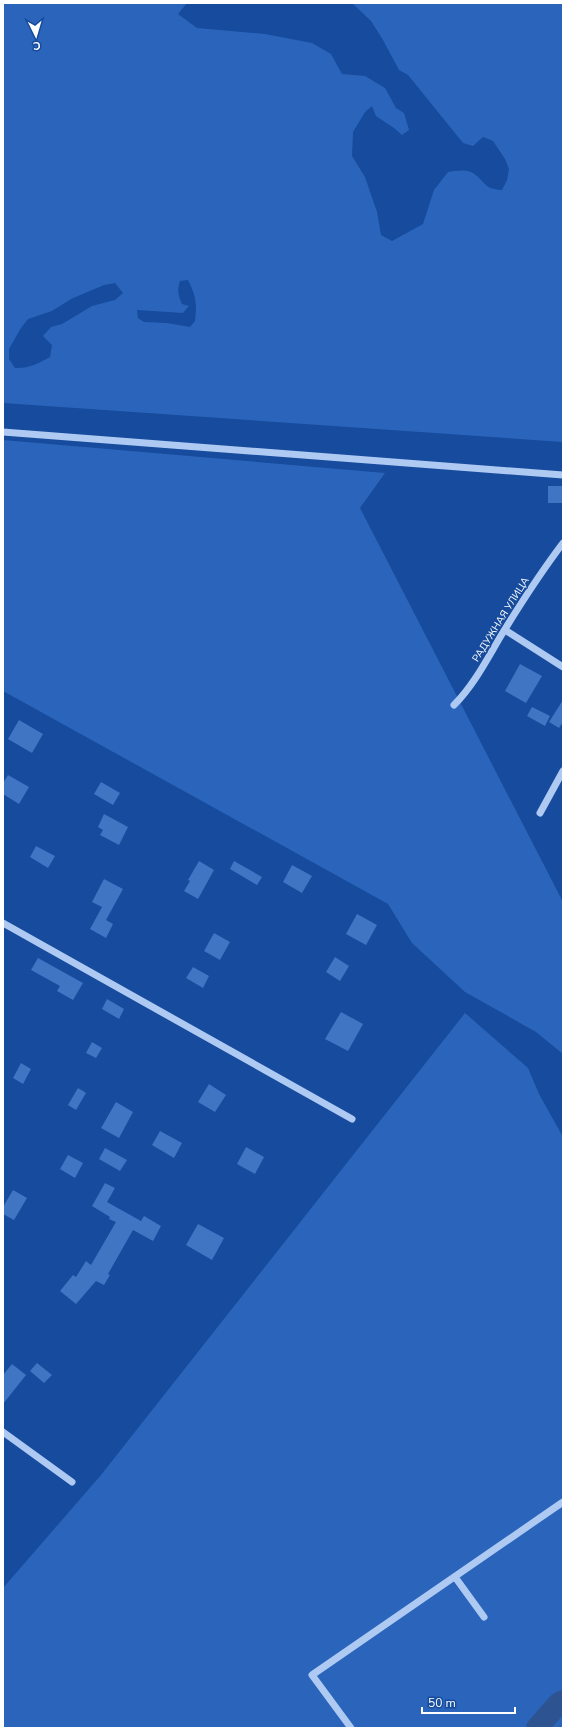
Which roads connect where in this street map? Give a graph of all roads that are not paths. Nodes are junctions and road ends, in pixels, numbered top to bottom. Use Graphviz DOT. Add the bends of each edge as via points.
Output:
graph roads {
  1 [pos="3,432"];
  2 [pos="563,475"];
  3 [pos="563,543"];
  4 [pos="505,630"];
  5 [pos="563,667"];
  6 [pos="454,705"];
  7 [pos="563,771"];
  8 [pos="540,813"];
  9 [pos="3,923"];
  10 [pos="352,1119"];
  11 [pos="3,1432"];
  12 [pos="72,1482"];
  13 [pos="563,1502"];
  14 [pos="455,1577"];
  15 [pos="484,1617"];
  16 [pos="351,1728"];
  1 -- 2 [label="street"];
  3 -- 4 [label="street, РАДУЖНАЯ УЛИЦА"];
  4 -- 5 [label="street"];
  4 -- 6 [label="street, РАДУЖНАЯ УЛИЦА" via="467,692"];
  7 -- 8 [label="street"];
  9 -- 10 [label="street"];
  11 -- 12 [label="street"];
  13 -- 14 [label="street"];
  14 -- 15 [label="street"];
  14 -- 16 [label="street" via="312,1675"];
}
